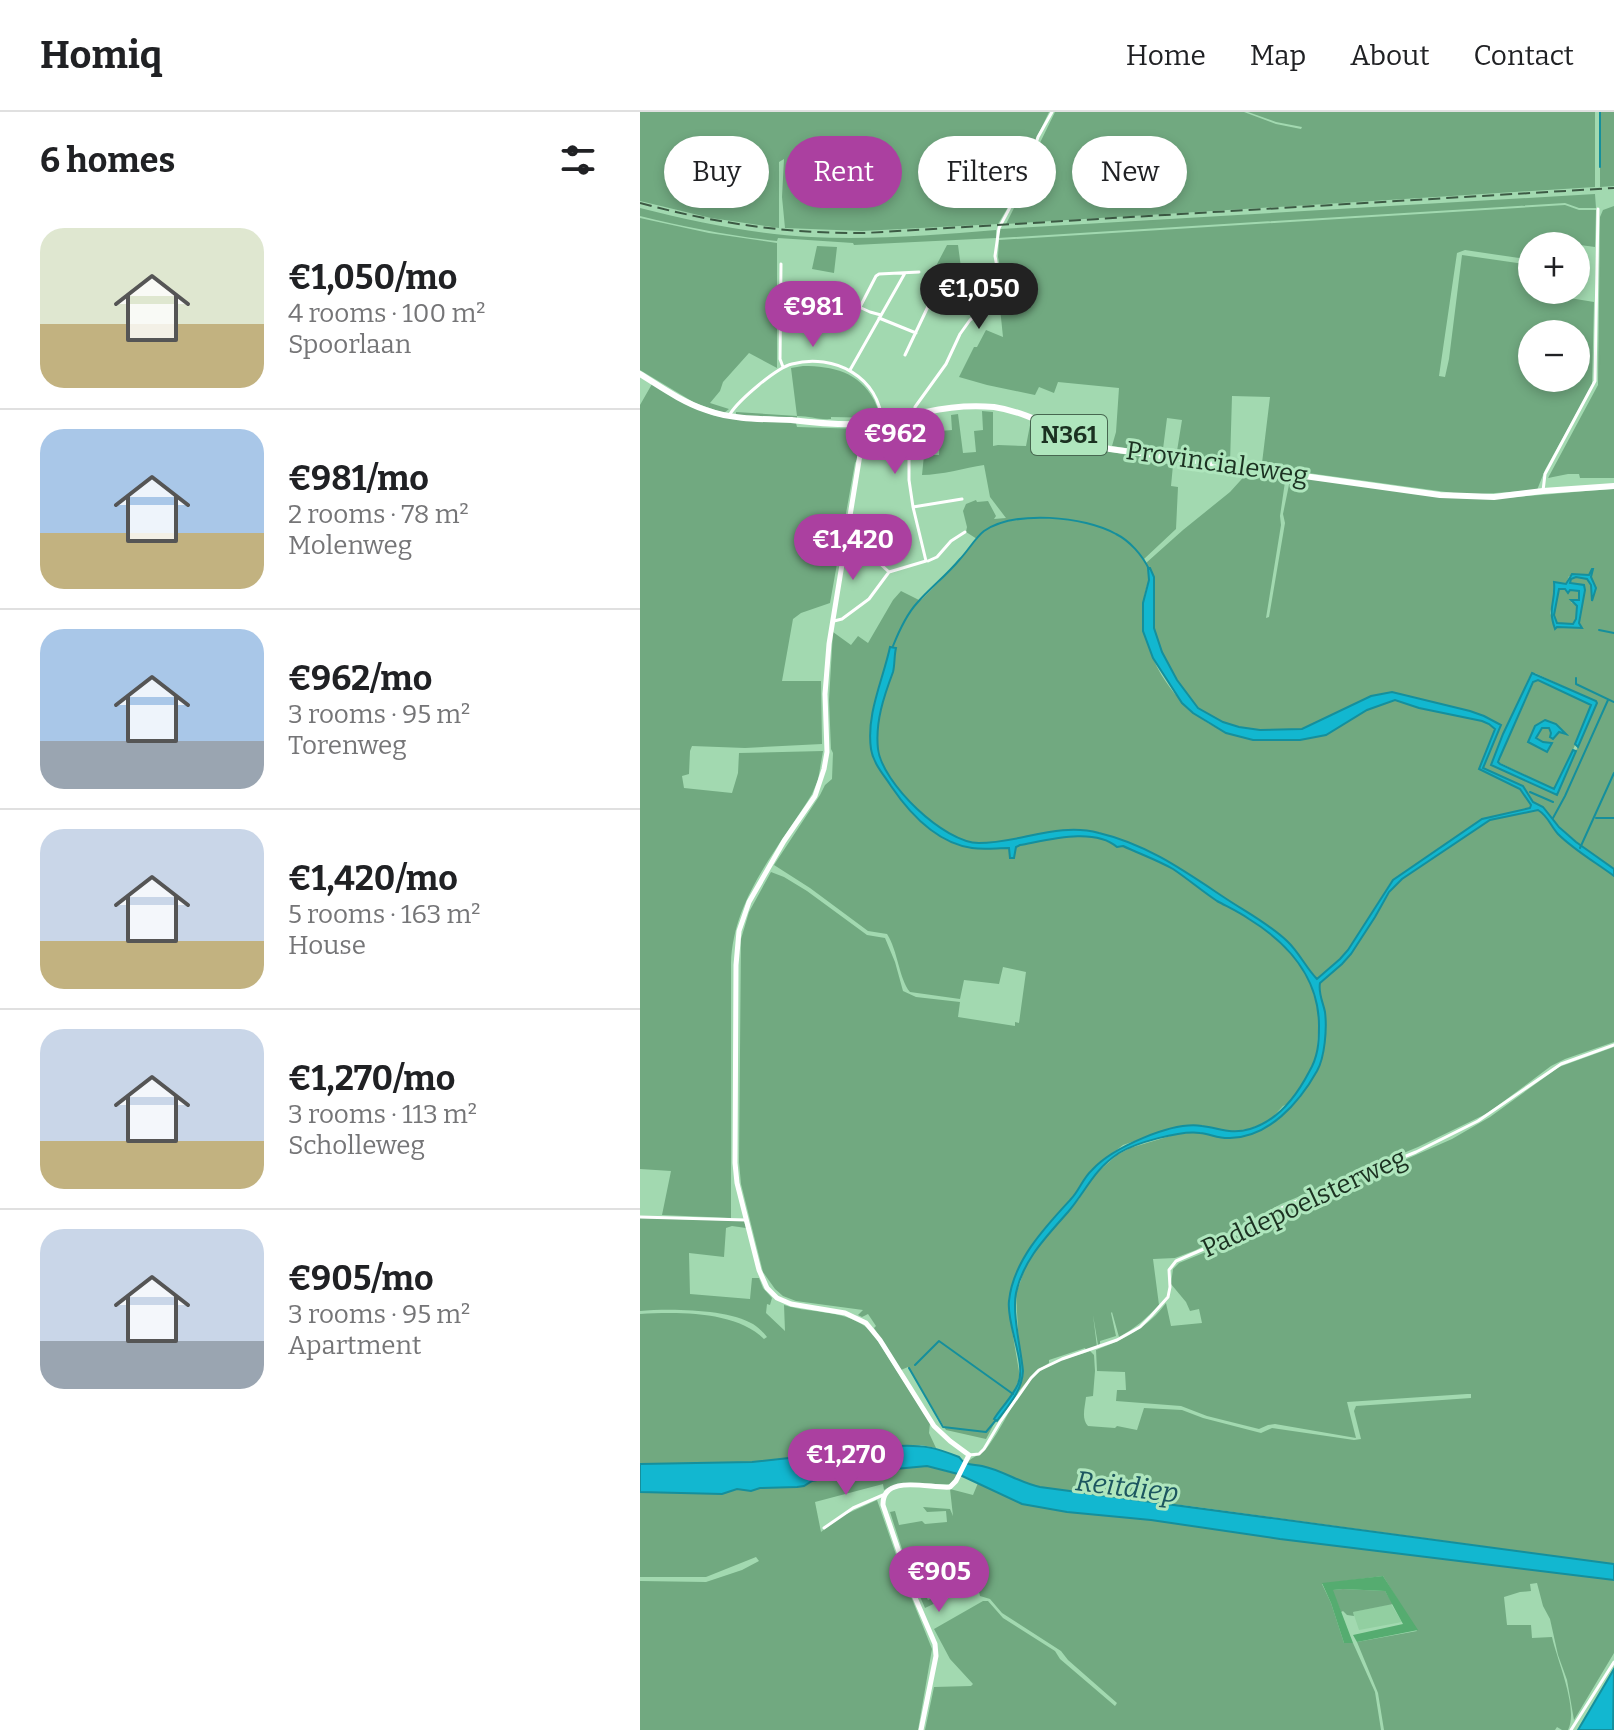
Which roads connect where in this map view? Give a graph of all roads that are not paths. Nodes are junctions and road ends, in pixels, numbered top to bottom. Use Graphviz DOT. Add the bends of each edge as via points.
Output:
graph roads {
  1 [pos="1052,112"];
  2 [pos="1598,209"];
  3 [pos="781,264"];
  4 [pos="919,272"];
  5 [pos="905,273"];
  6 [pos="781,284"];
  7 [pos="839,298"];
  8 [pos="860,307"];
  9 [pos="781,312"];
  10 [pos="978,312"];
  11 [pos="880,316"];
  12 [pos="916,333"];
  13 [pos="905,355"];
  14 [pos="783,367"];
  15 [pos="850,370"];
  16 [pos="640,374"];
  17 [pos="912,416"];
  18 [pos="729,417"];
  19 [pos="882,423"];
  20 [pos="865,424"];
  21 [pos="1614,486"];
  22 [pos="1543,491"];
  23 [pos="962,499"];
  24 [pos="913,507"];
  25 [pos="965,532"];
  26 [pos="846,543"];
  27 [pos="926,561"];
  28 [pos="889,572"];
  29 [pos="834,621"];
  30 [pos="1614,1045"];
  31 [pos="640,1217"];
  32 [pos="746,1220"];
  33 [pos="969,1455"];
  34 [pos="883,1495"];
  35 [pos="824,1528"];
  36 [pos="1614,1662"];
  37 [pos="1572,1728"];
  38 [pos="921,1730"];
  1 -- 10 [label="street" via="999,228 995,256 1000,295"];
  2 -- 22 [label="street" via="1595,385 1545,474"];
  3 -- 6 [label="street"];
  4 -- 5 [label="street"];
  5 -- 8 [label="street" via="876,276"];
  5 -- 11 [label="street"];
  6 -- 7 [label="street"];
  6 -- 9 [label="street"];
  7 -- 8 [label="street"];
  7 -- 9 [label="street" via="829,327"];
  8 -- 11 [label="street"];
  9 -- 14 [label="street"];
  10 -- 12 [label="street" via="936,293"];
  10 -- 17 [label="street"];
  11 -- 12 [label="street"];
  11 -- 15 [label="street"];
  12 -- 13 [label="street"];
  14 -- 15 [label="street" via="802,362"];
  14 -- 18 [label="street"];
  15 -- 19 [label="street" via="875,395"];
  16 -- 18 [label="main road, Provincialeweg / N361" via="693,405"];
  17 -- 19 [label="main road, Provincialeweg / N361"];
  17 -- 22 [label="main road, Provincialeweg / N361" via="954,407 995,407 1110,449 1440,495 1494,497"];
  17 -- 24 [label="street" via="908,477"];
  18 -- 20 [label="main road, Provincialeweg / N361"];
  19 -- 20 [label="main road, Provincialeweg / N361"];
  20 -- 26 [label="street"];
  21 -- 22 [label="main road, Provincialeweg / N361"];
  23 -- 24 [label="street"];
  24 -- 27 [label="street"];
  25 -- 27 [label="street"];
  26 -- 28 [label="street" via="863,548"];
  26 -- 29 [label="street"];
  27 -- 28 [label="street"];
  28 -- 29 [label="street" via="869,599"];
  29 -- 32 [label="street" via="826,677 823,776 749,902 737,938 735,1163"];
  30 -- 33 [label="street, Paddepoelsterweg" via="1558,1065 1488,1115 1440,1141 1287,1205 1176,1261 1169,1270 1168,1297 1140,1327 1039,1370 984,1449"];
  31 -- 32 [label="street"];
  32 -- 33 [label="street" via="770,1291 791,1304 845,1313 866,1323 934,1426"];
  33 -- 34 [label="street" via="948,1488 902,1485"];
  34 -- 35 [label="street"];
  34 -- 38 [label="street" via="903,1566 935,1644"];
  36 -- 37 [label="street"];
}
